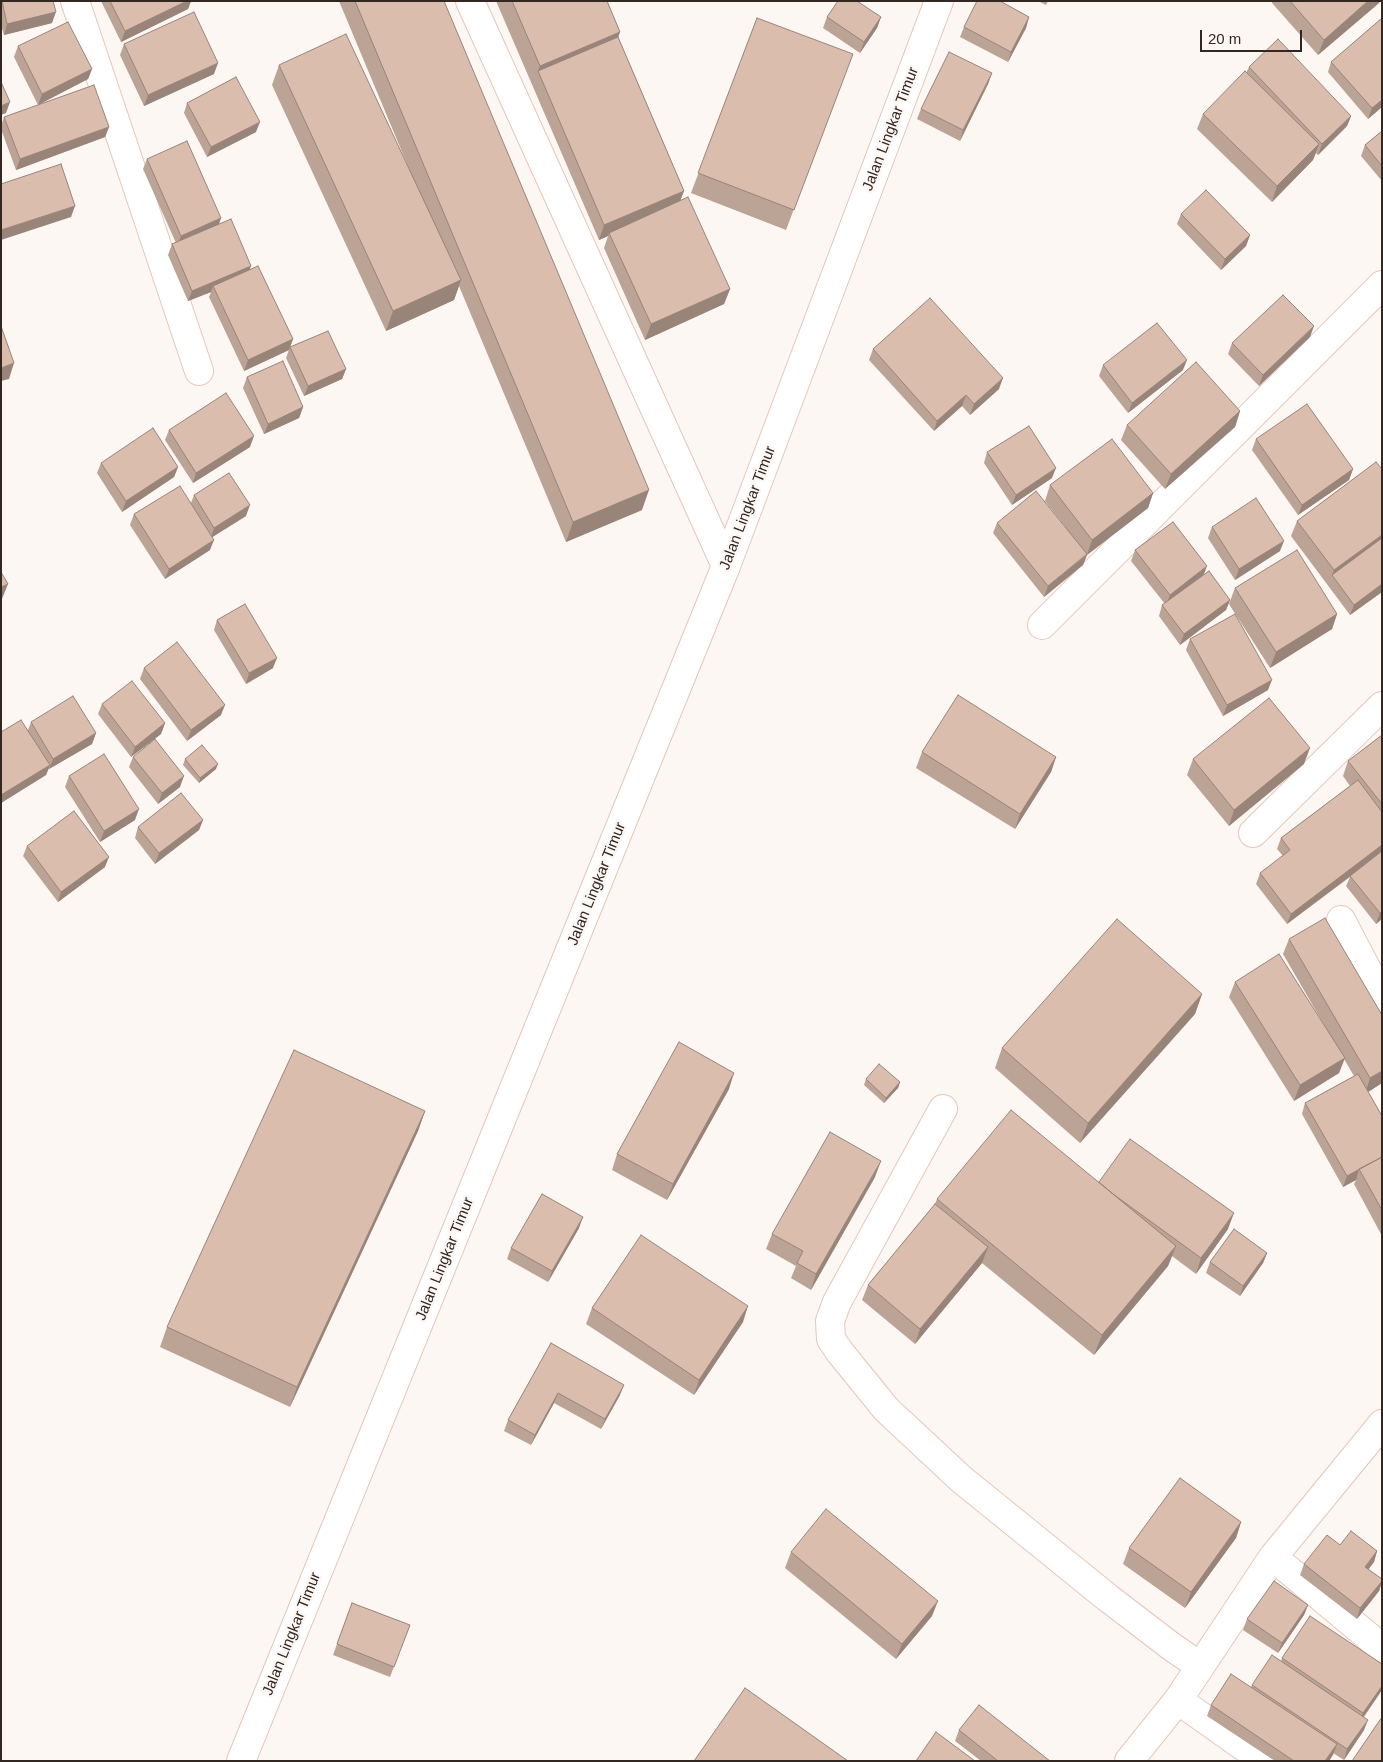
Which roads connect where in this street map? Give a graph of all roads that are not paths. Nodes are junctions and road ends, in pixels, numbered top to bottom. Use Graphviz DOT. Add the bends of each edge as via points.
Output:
graph roads {
  1 [pos="75,1"];
  2 [pos="470,1"];
  3 [pos="939,1"];
  4 [pos="1382,285"];
  5 [pos="199,371"];
  6 [pos="726,566"];
  7 [pos="1042,625"];
  8 [pos="1382,706"];
  9 [pos="1253,833"];
  10 [pos="1341,920"];
  11 [pos="1382,998"];
  12 [pos="943,1109"];
  13 [pos="1382,1424"];
  14 [pos="1273,1557"];
  15 [pos="1382,1648"];
  16 [pos="1200,1666"];
  17 [pos="1178,1700"];
  18 [pos="241,1761"];
  19 [pos="1129,1761"];
  20 [pos="1264,1761"];
  1 -- 5 [label="main road"];
  2 -- 6 [label="main road"];
  3 -- 6 [label="main road, Jalan Lingkar Timur"];
  4 -- 7 [label="main road"];
  6 -- 18 [label="main road, Jalan Lingkar Timur"];
  8 -- 9 [label="main road"];
  10 -- 11 [label="main road"];
  12 -- 16 [label="main road" via="837,1302 830,1321 831,1339 886,1409 961,1478 1108,1598"];
  13 -- 14 [label="main road"];
  14 -- 15 [label="main road"];
  14 -- 16 [label="main road"];
  16 -- 17 [label="main road"];
  17 -- 19 [label="main road"];
  17 -- 20 [label="main road"];
}
